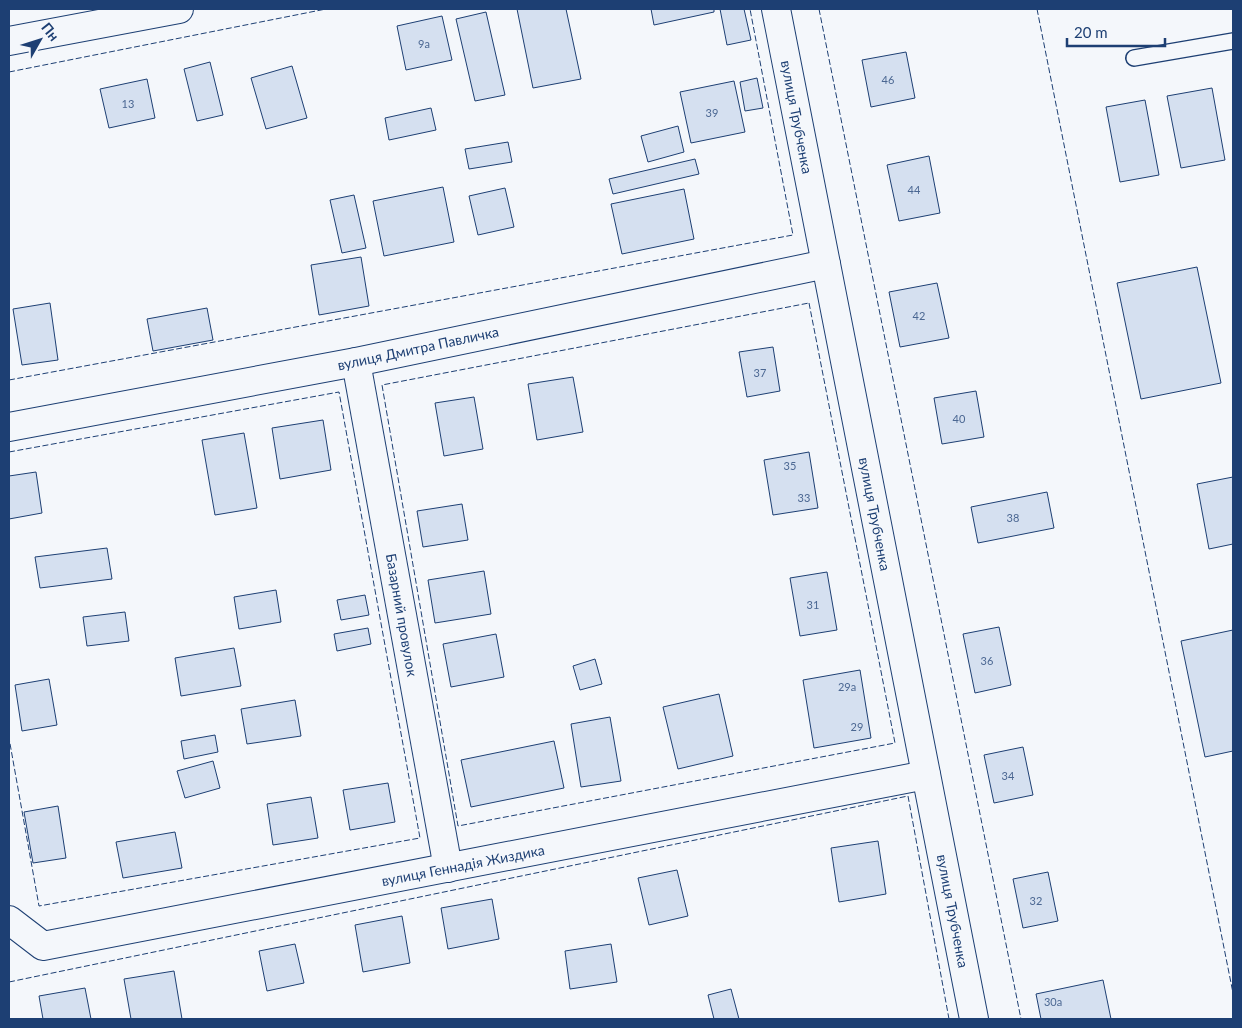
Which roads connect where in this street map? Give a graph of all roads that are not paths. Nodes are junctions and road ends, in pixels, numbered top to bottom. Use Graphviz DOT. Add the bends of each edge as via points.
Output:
graph roads {
  1 [pos="180,9"];
  2 [pos="776,9"];
  3 [pos="9,41"];
  4 [pos="1233,41"];
  5 [pos="1134,58"];
  6 [pos="826,264"];
  7 [pos="356,362"];
  8 [pos="9,427"];
  9 [pos="926,775"];
  10 [pos="448,868"];
  11 [pos="9,920"];
  12 [pos="974,1019"];
  1 -- 3 [label="street"];
  2 -- 6 [label="street, вулиця Трубченка"];
  4 -- 5 [label="lane"];
  6 -- 7 [label="street, вулиця Дмитра Павличка"];
  6 -- 9 [label="street, вулиця Трубченка"];
  7 -- 8 [label="street, вулиця Дмитра Павличка"];
  7 -- 10 [label="street, Базарний провулок"];
  9 -- 10 [label="street, вулиця Геннадія Жиздика"];
  9 -- 12 [label="street, вулиця Трубченка"];
  10 -- 11 [label="street, вулиця Геннадія Жиздика" via="43,946"];
}
